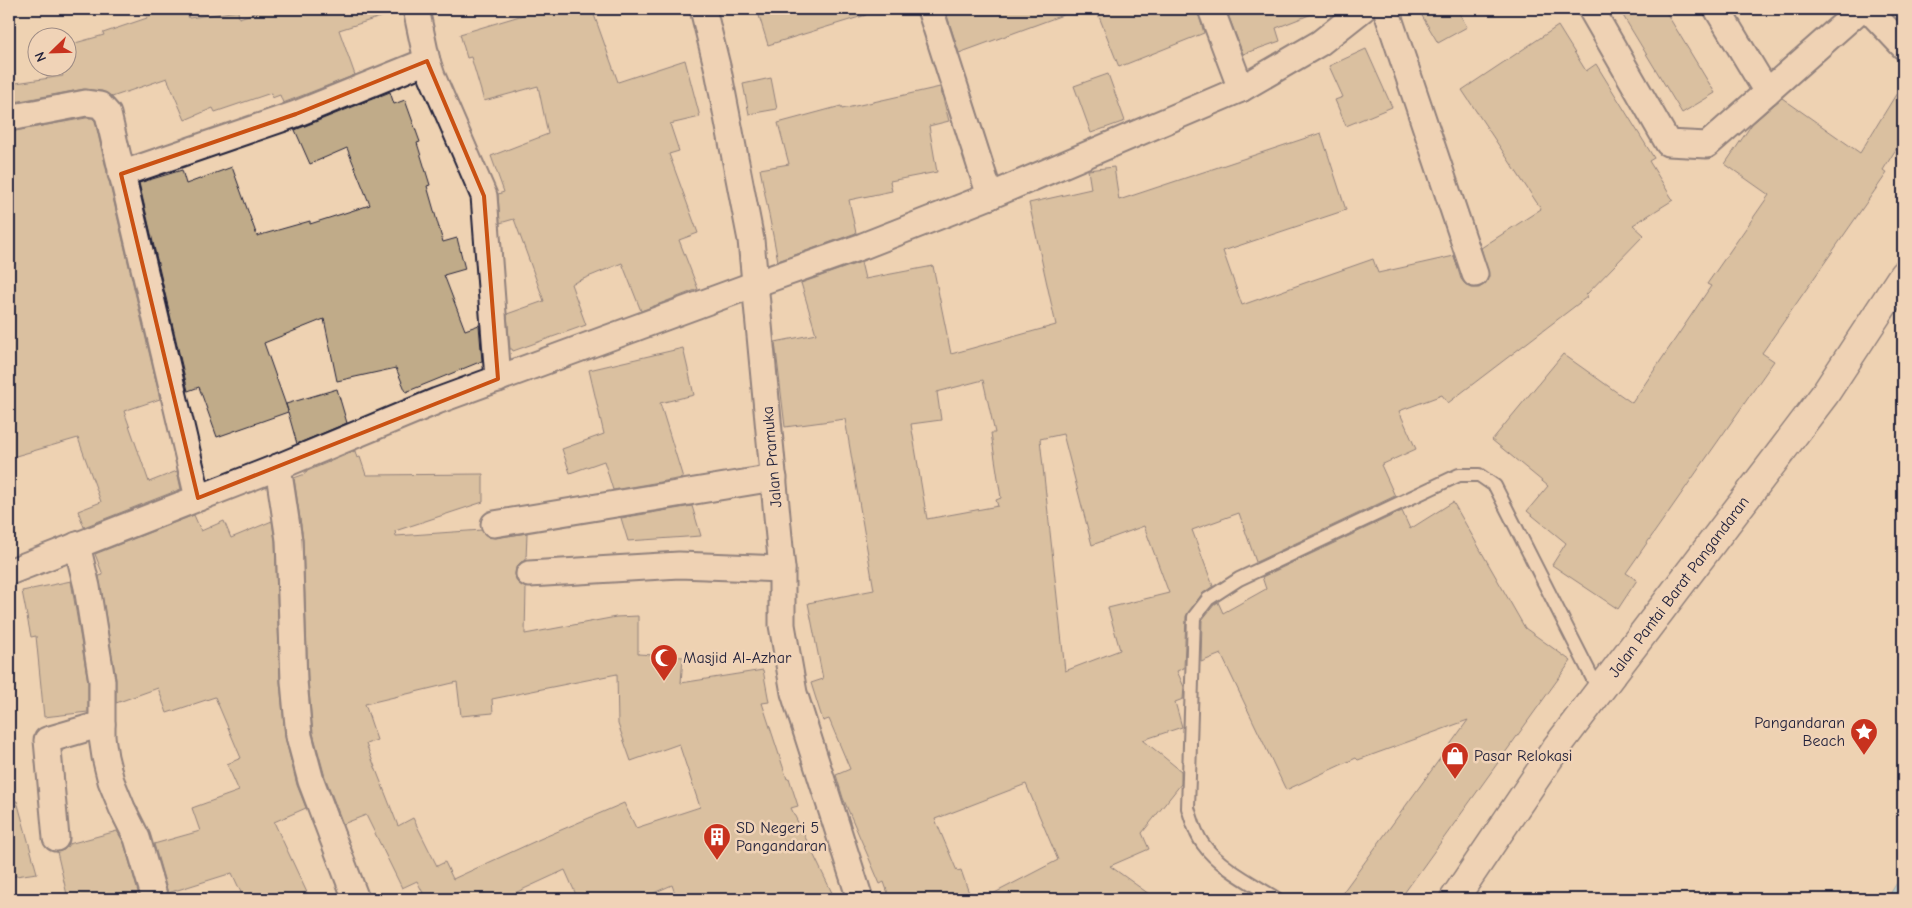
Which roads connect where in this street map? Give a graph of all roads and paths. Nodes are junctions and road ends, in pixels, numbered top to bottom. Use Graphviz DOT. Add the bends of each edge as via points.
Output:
graph roads {
  1 [pos="416,9"];
  2 [pos="703,9"];
  3 [pos="930,9"];
  4 [pos="1211,9"];
  5 [pos="1363,9"];
  6 [pos="1386,9"];
  7 [pos="1591,9"];
  8 [pos="1717,9"];
  9 [pos="1862,9"];
  10 [pos="1868,9"];
  11 [pos="1903,46"];
  12 [pos="427,61"];
  13 [pos="1240,89"];
  14 [pos="1767,92"];
  15 [pos="9,118"];
  16 [pos="121,174"];
  17 [pos="990,196"];
  18 [pos="1475,274"];
  19 [pos="1903,275"];
  20 [pos="755,284"];
  21 [pos="498,379"];
  22 [pos="278,467"];
  23 [pos="774,478"];
  24 [pos="198,498"];
  25 [pos="494,524"];
  26 [pos="77,546"];
  27 [pos="782,569"];
  28 [pos="9,572"];
  29 [pos="529,574"];
  30 [pos="1599,692"];
  31 [pos="102,724"];
  32 [pos="56,838"];
  33 [pos="156,899"];
  34 [pos="356,899"];
  35 [pos="860,899"];
  36 [pos="1277,899"];
  37 [pos="1454,899"];
  1 -- 12 [label="street"];
  2 -- 20 [label="street, Jalan Pramuka" via="751,240"];
  3 -- 17 [label="street"];
  4 -- 13 [label="street"];
  5 -- 13 [label="street" via="1320,43"];
  6 -- 18 [label="street"];
  7 -- 14 [label="street" via="1668,143 1706,145"];
  8 -- 14 [label="street"];
  9 -- 14 [label="street"];
  10 -- 11 [label="street"];
  12 -- 16 [label="street" via="296,114"];
  12 -- 21 [label="street" via="484,196"];
  13 -- 17 [label="street"];
  15 -- 16 [label="street" via="86,102 100,105 110,121"];
  16 -- 24 [label="street"];
  17 -- 20 [label="street"];
  19 -- 30 [label="street, Jalan Pantai Barat Pangandaran" via="1825,394"];
  20 -- 21 [label="street"];
  20 -- 23 [label="street, Jalan Pramuka"];
  21 -- 22 [label="street"];
  22 -- 24 [label="street"];
  22 -- 34 [label="street" via="289,540 294,689 299,736 311,781"];
  23 -- 25 [label="street"];
  23 -- 27 [label="street, Jalan Pramuka"];
  24 -- 26 [label="street"];
  26 -- 28 [label="street"];
  26 -- 31 [label="street" via="102,681"];
  27 -- 29 [label="street" via="679,565"];
  27 -- 35 [label="street, Jalan Pramuka" via="782,625 794,693"];
  30 -- 36 [label="lane" via="1494,486 1479,475 1459,475 1239,579 1208,598 1194,617 1188,808 1202,843 1214,858"];
  30 -- 37 [label="street, Jalan Pantai Barat Pangandaran" via="1556,748"];
  31 -- 32 [label="street" via="47,740"];
  31 -- 33 [label="street" via="111,781 137,838"];
}
